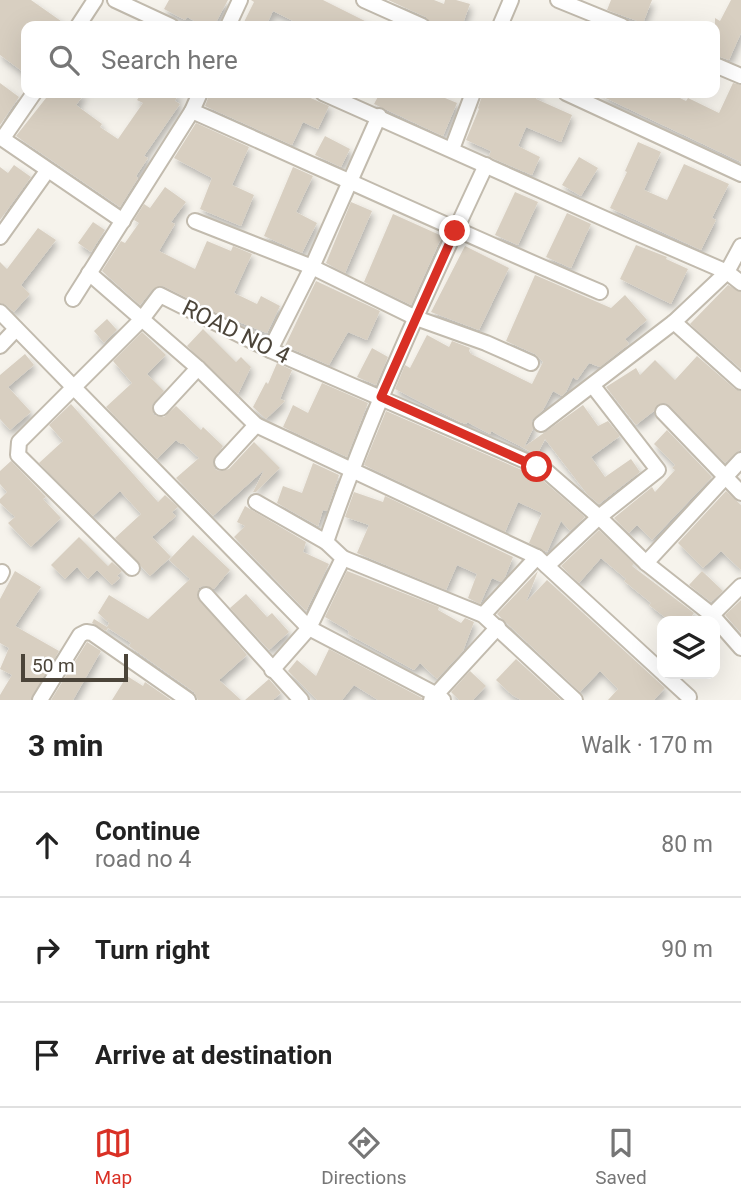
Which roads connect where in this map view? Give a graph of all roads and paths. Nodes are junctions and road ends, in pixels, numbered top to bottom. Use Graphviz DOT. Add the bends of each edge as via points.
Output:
graph roads {
  1 [pos="95,0"];
  2 [pos="115,0"];
  3 [pos="240,0"];
  4 [pos="364,0"];
  5 [pos="511,0"];
  6 [pos="558,0"];
  7 [pos="81,21"];
  8 [pos="160,21"];
  9 [pos="230,21"];
  10 [pos="411,21"];
  11 [pos="501,21"];
  12 [pos="610,21"];
  13 [pos="720,67"];
  14 [pos="741,76"];
  15 [pos="30,98"];
  16 [pos="198,98"];
  17 [pos="335,98"];
  18 [pos="471,98"];
  19 [pos="577,98"];
  20 [pos="192,111"];
  21 [pos="379,116"];
  22 [pos="1,137"];
  23 [pos="452,149"];
  24 [pos="486,164"];
  25 [pos="47,170"];
  26 [pos="741,174"];
  27 [pos="349,180"];
  28 [pos="123,221"];
  29 [pos="195,221"];
  30 [pos="455,231"];
  31 [pos="0,237"];
  32 [pos="741,246"];
  33 [pos="312,267"];
  34 [pos="727,272"];
  35 [pos="89,273"];
  36 [pos="741,283"];
  37 [pos="600,292"];
  38 [pos="73,299"];
  39 [pos="0,312"];
  40 [pos="416,318"];
  41 [pos="142,319"];
  42 [pos="674,323"];
  43 [pos="16,329"];
  44 [pos="0,346"];
  45 [pos="270,350"];
  46 [pos="531,363"];
  47 [pos="198,368"];
  48 [pos="741,382"];
  49 [pos="593,386"];
  50 [pos="74,388"];
  51 [pos="381,397"];
  52 [pos="161,408"];
  53 [pos="663,412"];
  54 [pos="541,424"];
  55 [pos="256,425"];
  56 [pos="741,460"];
  57 [pos="222,462"];
  58 [pos="351,470"];
  59 [pos="726,477"];
  60 [pos="741,493"];
  61 [pos="256,502"];
  62 [pos="599,517"];
  63 [pos="326,542"];
  64 [pos="343,558"];
  65 [pos="542,561"];
  66 [pos="646,563"];
  67 [pos="132,568"];
  68 [pos="741,586"];
  69 [pos="206,595"];
  70 [pos="483,615"];
  71 [pos="712,615"];
  72 [pos="498,627"];
  73 [pos="309,628"];
  74 [pos="741,648"];
  75 [pos="657,667"];
  76 [pos="272,670"];
  77 [pos="670,679"];
  78 [pos="689,697"];
  79 [pos="437,698"];
  80 [pos="40,700"];
  81 [pos="188,700"];
  82 [pos="301,700"];
  83 [pos="575,700"];
  1 -- 7 [label="street"];
  2 -- 8 [label="street"];
  3 -- 9 [label="street"];
  4 -- 10 [label="street"];
  5 -- 11 [label="street"];
  6 -- 12 [label="street"];
  13 -- 14 [label="street"];
  15 -- 22 [label="street"];
  16 -- 20 [label="street"];
  17 -- 21 [label="street"];
  18 -- 23 [label="street"];
  19 -- 26 [label="street"];
  20 -- 27 [label="street"];
  20 -- 28 [label="street"];
  21 -- 23 [label="street"];
  21 -- 27 [label="street"];
  22 -- 25 [label="street"];
  23 -- 24 [label="street"];
  24 -- 30 [label="street"];
  24 -- 34 [label="street"];
  25 -- 28 [label="street"];
  25 -- 31 [label="street"];
  27 -- 30 [label="street"];
  27 -- 33 [label="street"];
  28 -- 35 [label="street"];
  29 -- 33 [label="street"];
  30 -- 37 [label="street"];
  30 -- 40 [label="street"];
  32 -- 34 [label="street"];
  33 -- 40 [label="street"];
  33 -- 45 [label="street"];
  34 -- 36 [label="street"];
  34 -- 42 [label="street"];
  35 -- 38 [label="street"];
  35 -- 41 [label="street"];
  39 -- 43 [label="street"];
  40 -- 46 [label="street"];
  40 -- 51 [label="street"];
  41 -- 45 [label="street, ROAD NO 4" via="160,295"];
  41 -- 47 [label="street"];
  41 -- 50 [label="street, ROAD NO 4"];
  42 -- 48 [label="street"];
  42 -- 49 [label="street"];
  43 -- 44 [label="street"];
  43 -- 50 [label="street"];
  45 -- 51 [label="street, ROAD NO 4"];
  47 -- 52 [label="street"];
  47 -- 55 [label="street"];
  49 -- 54 [label="street"];
  49 -- 62 [label="street" via="657,470"];
  50 -- 67 [label="street, ROAD NO 4" via="19,442 18,455"];
  50 -- 73 [label="street"];
  51 -- 58 [label="street"];
  51 -- 62 [label="street, ROAD NO 4" via="544,469"];
  53 -- 59 [label="street"];
  55 -- 57 [label="street"];
  55 -- 58 [label="street"];
  56 -- 59 [label="street"];
  58 -- 63 [label="street"];
  58 -- 65 [label="street"];
  59 -- 60 [label="street"];
  59 -- 66 [label="street"];
  61 -- 63 [label="street"];
  62 -- 65 [label="street"];
  62 -- 66 [label="street, ROAD NO 4"];
  63 -- 64 [label="street"];
  64 -- 70 [label="street"];
  64 -- 73 [label="street"];
  65 -- 70 [label="street"];
  65 -- 75 [label="street"];
  66 -- 71 [label="street, ROAD NO 4"];
  68 -- 71 [label="street"];
  69 -- 76 [label="street"];
  70 -- 72 [label="street"];
  71 -- 74 [label="street, ROAD NO 4"];
  72 -- 79 [label="street"];
  72 -- 83 [label="street"];
  73 -- 76 [label="street"];
  73 -- 79 [label="street"];
  76 -- 82 [label="street"];
  77 -- 78 [label="street"];
  80 -- 81 [label="street" via="86,632"];
}
